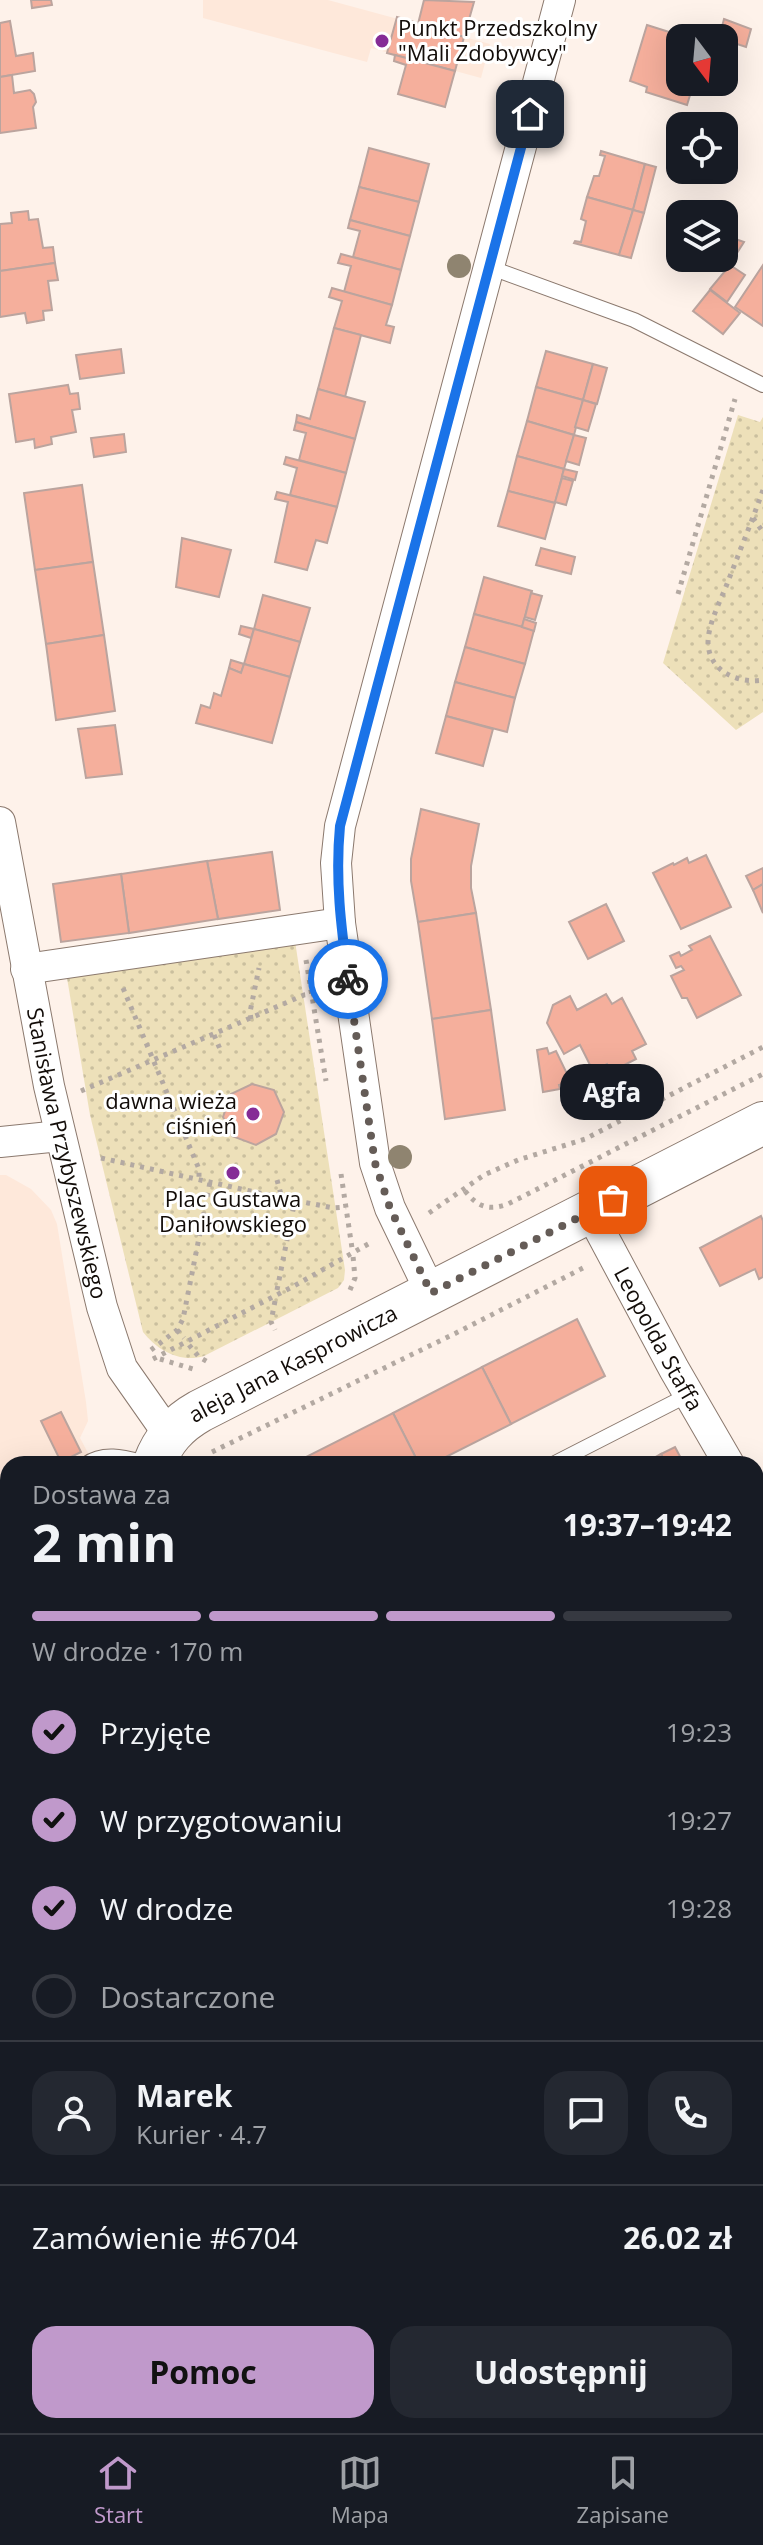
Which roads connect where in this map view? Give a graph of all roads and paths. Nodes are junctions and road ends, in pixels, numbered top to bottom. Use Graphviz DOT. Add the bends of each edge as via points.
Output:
graph roads {
  1 [pos="560,0"];
  2 [pos="489,267"];
  3 [pos="742,376"];
  4 [pos="763,385"];
  5 [pos="763,490"];
  6 [pos="753,518"];
  7 [pos="763,532"];
  8 [pos="678,594"];
  9 [pos="763,680"];
  10 [pos="0,822"];
  11 [pos="340,923"];
  12 [pos="301,929"];
  13 [pos="263,935"];
  14 [pos="112,957"];
  15 [pos="26,969"];
  16 [pos="312,994"];
  17 [pos="251,1019"];
  18 [pos="214,1035"];
  19 [pos="763,1047"];
  20 [pos="220,1049"];
  21 [pos="154,1061"];
  22 [pos="763,1074"];
  23 [pos="327,1082"];
  24 [pos="79,1092"];
  25 [pos="763,1123"];
  26 [pos="60,1136"];
  27 [pos="0,1142"];
  28 [pos="94,1156"];
  29 [pos="341,1171"];
  30 [pos="199,1179"];
  31 [pos="277,1180"];
  32 [pos="210,1182"];
  33 [pos="465,1191"];
  34 [pos="282,1198"];
  35 [pos="295,1200"];
  36 [pos="346,1207"];
  37 [pos="590,1212"];
  38 [pos="426,1215"];
  39 [pos="374,1241"];
  40 [pos="352,1248"];
  41 [pos="595,1262"];
  42 [pos="277,1290"];
  43 [pos="431,1293"];
  44 [pos="275,1301"];
  45 [pos="177,1330"];
  46 [pos="276,1333"];
  47 [pos="184,1338"];
  48 [pos="189,1345"];
  49 [pos="146,1352"];
  50 [pos="160,1359"];
  51 [pos="144,1364"];
  52 [pos="688,1395"];
  53 [pos="234,1443"];
  54 [pos="158,1454"];
  55 [pos="569,1456"];
  56 [pos="724,1456"];
  1 -- 2 [label="street"];
  2 -- 3 [label="lane" via="634,320"];
  2 -- 11 [label="street" via="340,826"];
  3 -- 4 [label="lane"];
  3 -- 8 [label="path"];
  5 -- 6 [label="path"];
  6 -- 7 [label="path"];
  6 -- 9 [label="path" via="708,646 724,673 742,681"];
  10 -- 15 [label="street, Stanisława Przybyszewskiego"];
  11 -- 12 [label="street"];
  11 -- 43 [label="street" via="375,1163 390,1208"];
  12 -- 13 [label="street"];
  12 -- 16 [label="path"];
  13 -- 14 [label="street"];
  13 -- 17 [label="path"];
  14 -- 15 [label="street"];
  14 -- 21 [label="path"];
  15 -- 26 [label="street, Stanisława Przybyszewskiego"];
  16 -- 17 [label="path"];
  16 -- 23 [label="path"];
  17 -- 18 [label="path"];
  18 -- 20 [label="path"];
  18 -- 21 [label="path"];
  19 -- 38 [label="path" via="585,1139 484,1175"];
  21 -- 24 [label="path"];
  21 -- 30 [label="path"];
  22 -- 33 [label="path" via="498,1208 477,1205"];
  25 -- 37 [label="street, aleja Jana Kasprowicza"];
  26 -- 27 [label="street"];
  26 -- 54 [label="street, Stanisława Przybyszewskiego" via="116,1356"];
  28 -- 30 [label="path"];
  29 -- 36 [label="path"];
  30 -- 32 [label="path"];
  31 -- 34 [label="path"];
  32 -- 34 [label="path"];
  32 -- 45 [label="path"];
  34 -- 35 [label="path"];
  35 -- 36 [label="path"];
  35 -- 42 [label="path"];
  36 -- 40 [label="path"];
  37 -- 43 [label="street, aleja Jana Kasprowicza"];
  37 -- 52 [label="street, Leopolda Staffa"];
  39 -- 51 [label="path"];
  41 -- 53 [label="path"];
  43 -- 54 [label="street, aleja Jana Kasprowicza" via="187,1418"];
  44 -- 46 [label="path" via="271,1322"];
  45 -- 47 [label="path"];
  45 -- 49 [label="path"];
  48 -- 50 [label="path" via="214,1365 192,1369"];
  52 -- 55 [label="lane"];
  52 -- 56 [label="street, Leopolda Staffa"];
}
